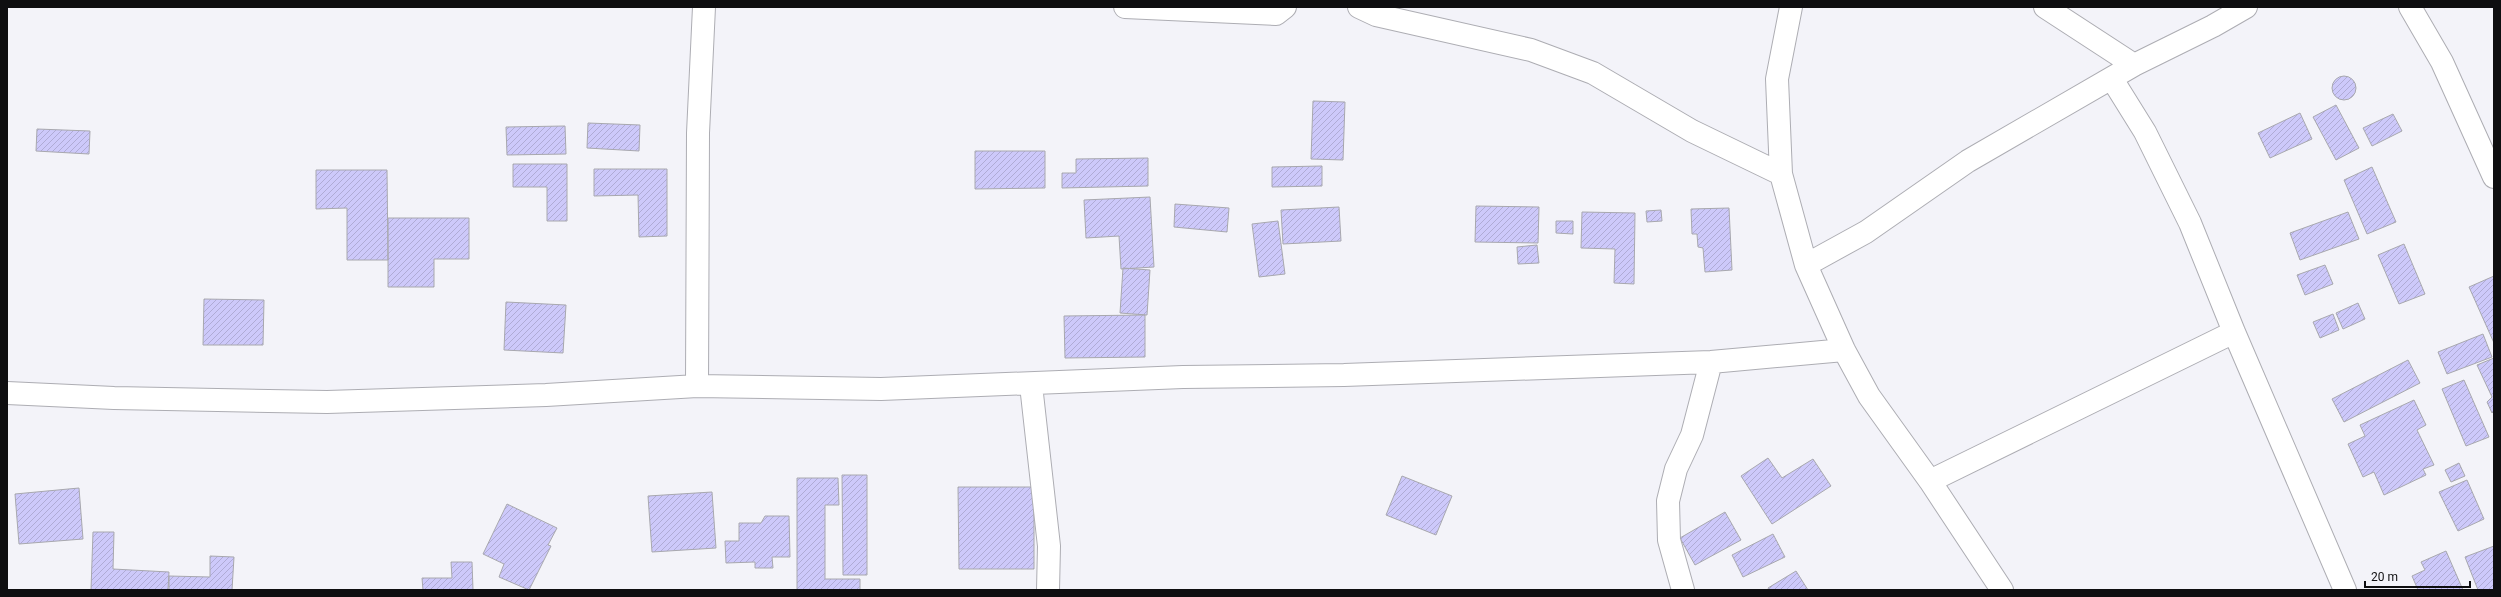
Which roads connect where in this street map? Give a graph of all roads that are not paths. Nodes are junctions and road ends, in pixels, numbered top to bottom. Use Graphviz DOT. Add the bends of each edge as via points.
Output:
graph roads {
  1 [pos="704,7"];
  2 [pos="1125,7"];
  3 [pos="1285,7"];
  4 [pos="1359,7"];
  5 [pos="1790,7"];
  6 [pos="2045,7"];
  7 [pos="2246,7"];
  8 [pos="2410,7"];
  9 [pos="2134,65"];
  10 [pos="2112,79"];
  11 [pos="1781,174"];
  12 [pos="2494,177"];
  13 [pos="1806,265"];
  14 [pos="2234,332"];
  15 [pos="1844,350"];
  16 [pos="1711,362"];
  17 [pos="1031,385"];
  18 [pos="697,386"];
  19 [pos="7,393"];
  20 [pos="1930,481"];
  21 [pos="1048,590"];
  22 [pos="1683,590"];
  23 [pos="2002,590"];
  24 [pos="2345,590"];
  1 -- 18 [label="street" via="698,133"];
  2 -- 3 [label="street" via="1276,14"];
  4 -- 11 [label="street" via="1376,15 1532,50 1593,73 1692,131"];
  5 -- 11 [label="street" via="1777,79"];
  6 -- 9 [label="street"];
  7 -- 9 [label="street"];
  8 -- 12 [label="street" via="2442,62"];
  9 -- 10 [label="street"];
  10 -- 13 [label="street" via="1968,160 1866,232"];
  10 -- 14 [label="street" via="2145,132 2190,223"];
  11 -- 13 [label="street"];
  13 -- 15 [label="street"];
  14 -- 20 [label="street"];
  14 -- 24 [label="street"];
  15 -- 16 [label="street"];
  15 -- 20 [label="street" via="1869,396"];
  16 -- 17 [label="street" via="1183,377"];
  16 -- 22 [label="street" via="1692,435 1676,469 1668,501 1669,540"];
  17 -- 18 [label="street" via="881,389"];
  17 -- 21 [label="street" via="1049,546"];
  18 -- 19 [label="street" via="546,395 327,402"];
  20 -- 23 [label="street"];
}
